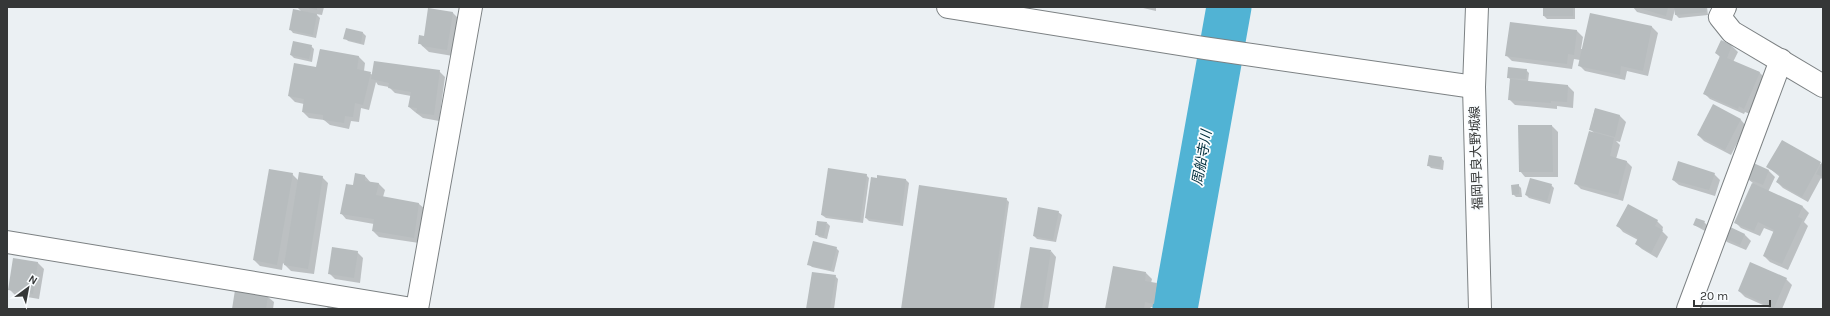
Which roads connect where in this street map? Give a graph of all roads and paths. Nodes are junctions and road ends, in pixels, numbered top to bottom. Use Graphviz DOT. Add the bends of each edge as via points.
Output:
graph roads {
  1 [pos="471,7"];
  2 [pos="948,7"];
  3 [pos="1477,7"];
  4 [pos="1725,7"];
  5 [pos="1781,60"];
  6 [pos="1823,86"];
  7 [pos="1474,87"];
  8 [pos="7,242"];
  9 [pos="412,309"];
  10 [pos="417,309"];
  11 [pos="1480,309"];
  12 [pos="1688,309"];
  1 -- 10 [label="street"];
  2 -- 7 [label="street" via="1204,48"];
  3 -- 7 [label="street, 福岡早良大野城線"];
  4 -- 5 [label="street" via="1720,17 1732,32"];
  5 -- 6 [label="street"];
  5 -- 12 [label="street"];
  7 -- 11 [label="street, 福岡早良大野城線"];
  8 -- 9 [label="street"];
}
